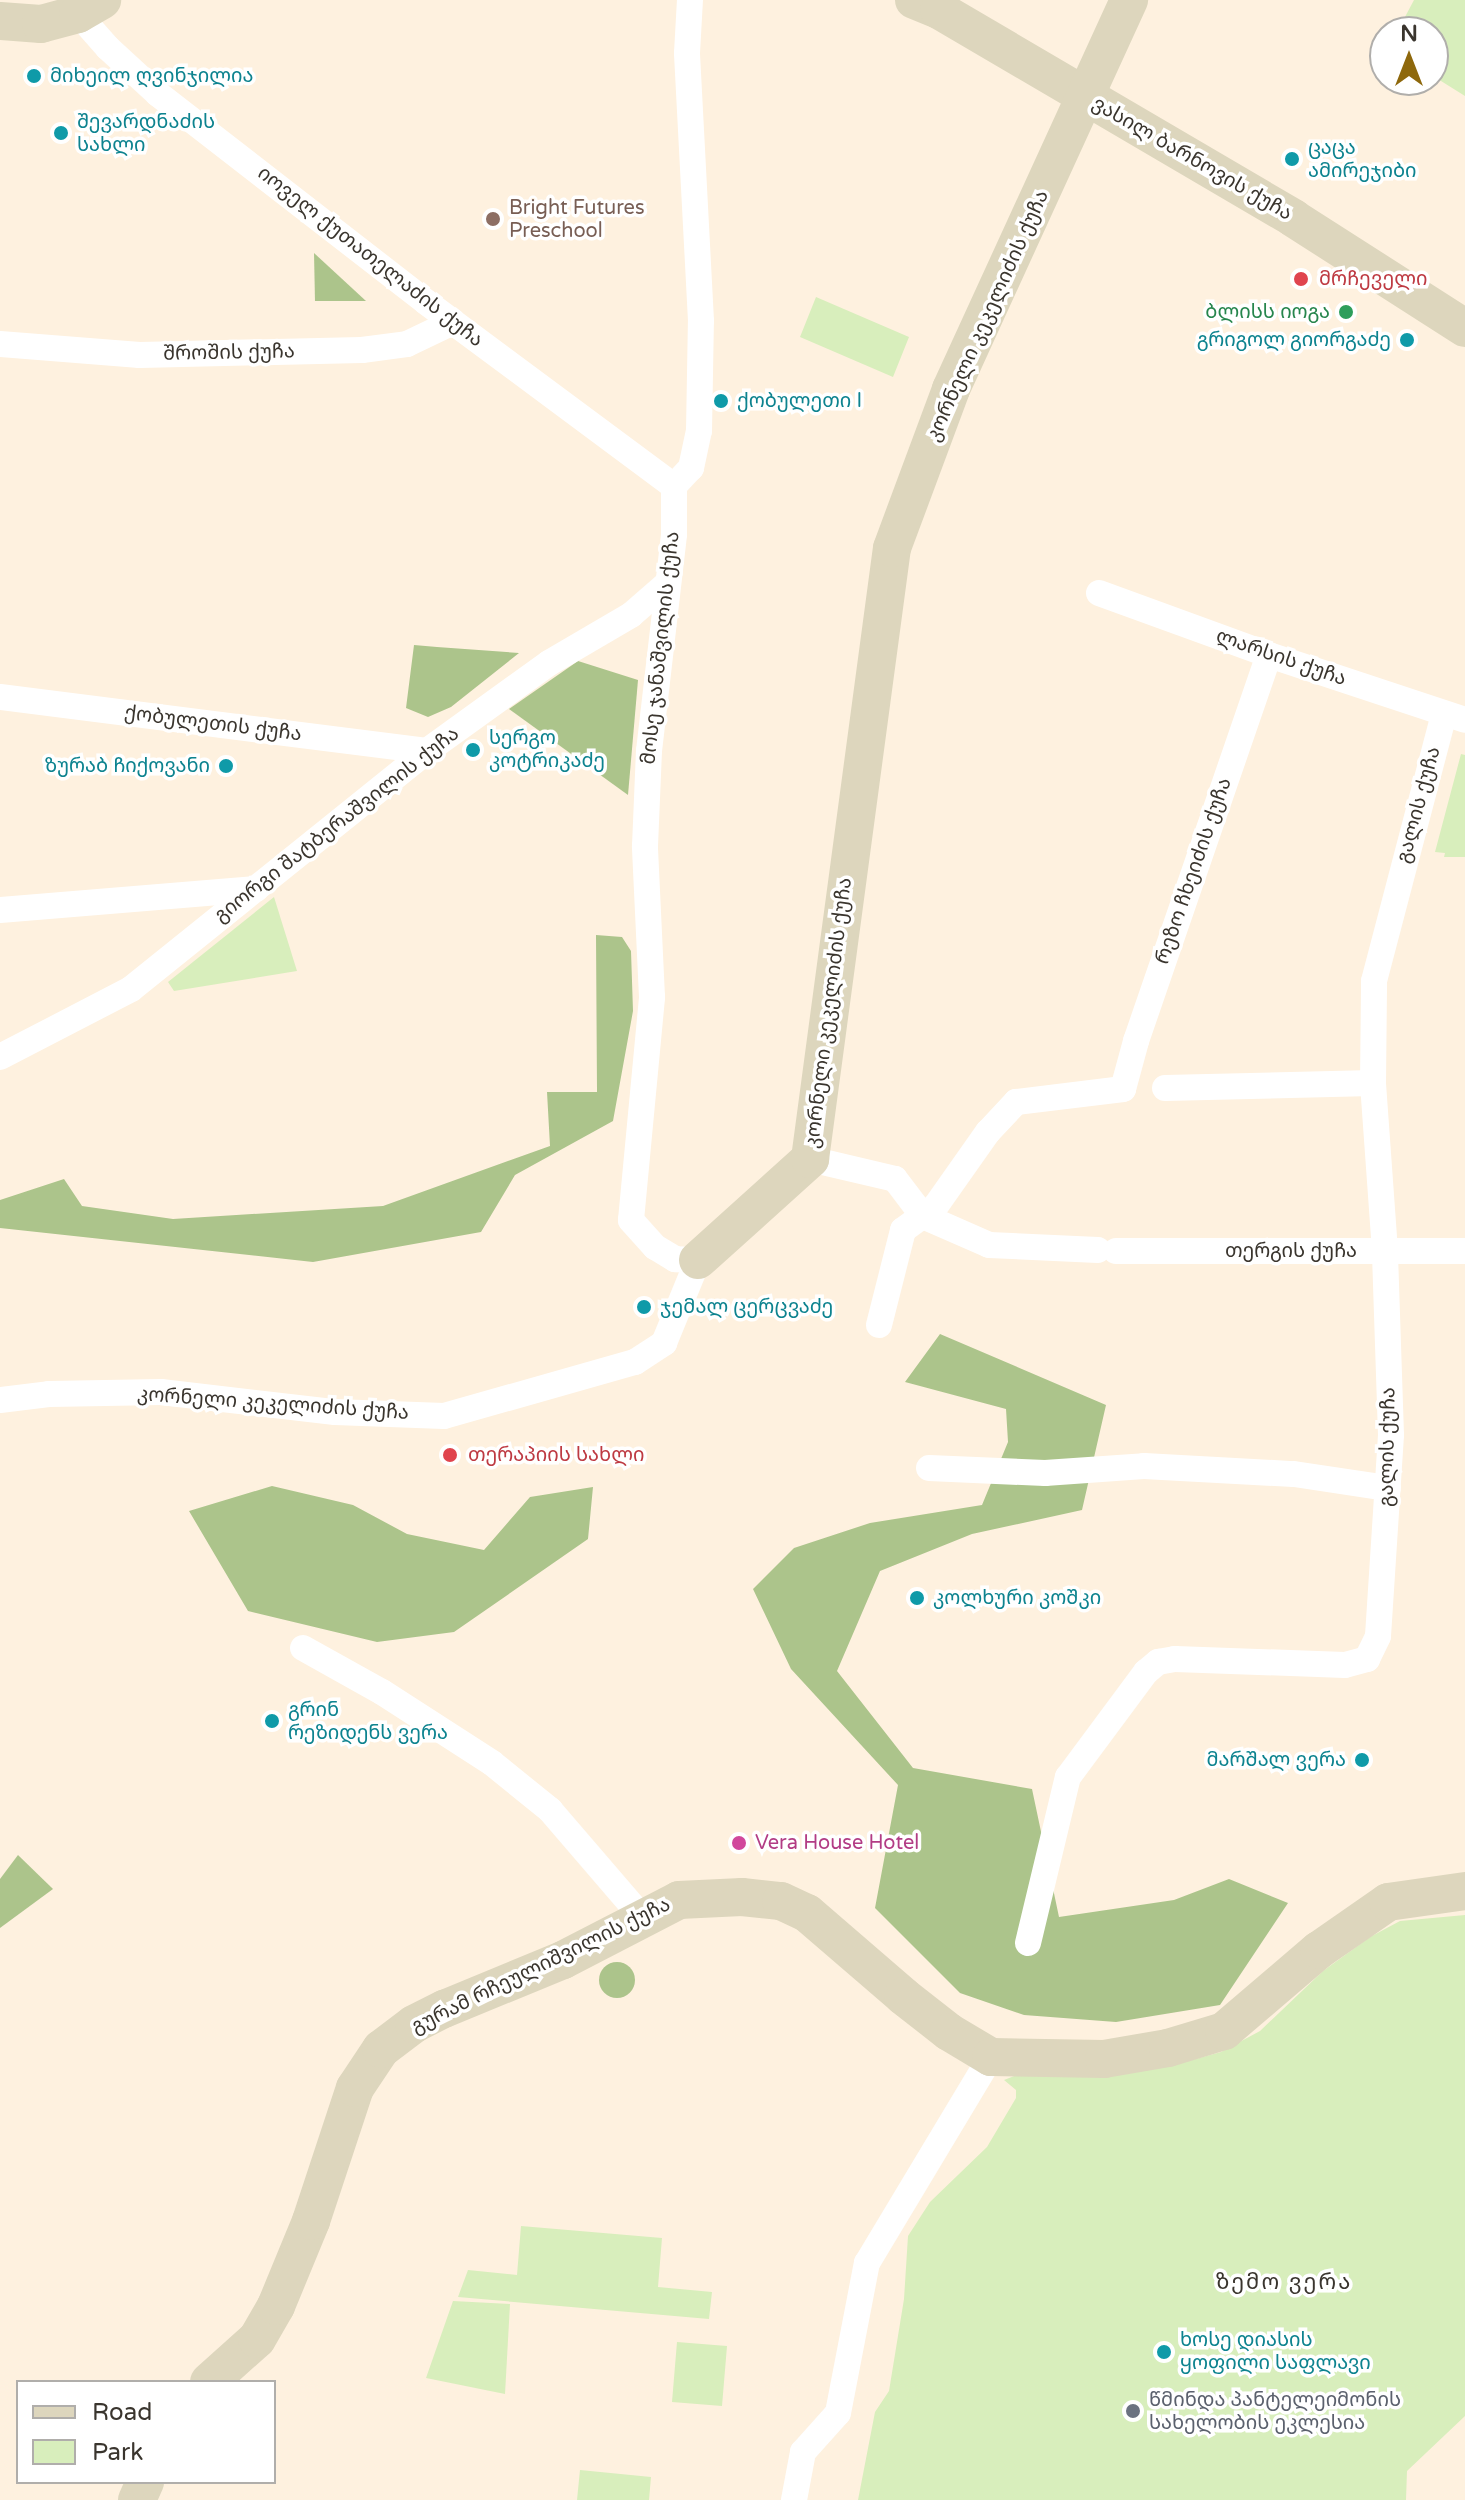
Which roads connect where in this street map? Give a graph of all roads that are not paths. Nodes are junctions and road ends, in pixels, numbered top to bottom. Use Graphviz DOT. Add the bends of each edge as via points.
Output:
graph roads {
  1 [pos="690,0"];
  2 [pos="914,0"];
  3 [pos="1129,0"];
  4 [pos="90,7"];
  5 [pos="0,21"];
  6 [pos="453,322"];
  7 [pos="1465,328"];
  8 [pos="0,344"];
  9 [pos="674,486"];
  10 [pos="668,583"];
  11 [pos="1099,593"];
  12 [pos="1269,655"];
  13 [pos="0,697"];
  14 [pos="1454,717"];
  15 [pos="427,751"];
  16 [pos="257,889"];
  17 [pos="0,910"];
  18 [pos="0,1057"];
  19 [pos="1373,1083"];
  20 [pos="1165,1088"];
  21 [pos="810,1159"];
  22 [pos="923,1216"];
  23 [pos="1385,1251"];
  24 [pos="1465,1251"];
  25 [pos="698,1260"];
  26 [pos="879,1325"];
  27 [pos="0,1400"];
  28 [pos="929,1468"];
  29 [pos="1388,1488"];
  30 [pos="303,1648"];
  31 [pos="1465,1891"];
  32 [pos="643,1918"];
  33 [pos="1028,1943"];
  34 [pos="991,2057"];
  35 [pos="211,2380"];
  36 [pos="794,2500"];
  1 -- 9 [label="street" via="687,53 701,321 699,431 691,468"];
  2 -- 7 [label="street, ვასილ ბარნოვის ქუჩა" via="1293,218"];
  3 -- 21 [label="street, კორნელი კეკელიძის ქუჩა" via="951,389 892,548"];
  4 -- 5 [label="street" via="41,24"];
  4 -- 6 [label="street, იოველ ქუთათელაძის ქუჩა" via="108,48 158,94"];
  6 -- 8 [label="street, შროშის ქუჩა" via="407,344 352,350 140,355"];
  6 -- 9 [label="street, იოველ ქუთათელაძის ქუჩა"];
  9 -- 10 [label="street, მოსე ჯანაშვილის ქუჩა"];
  10 -- 15 [label="street, გიორგი შატბერაშვილის ქუჩა" via="631,615 549,663"];
  10 -- 25 [label="street, მოსე ჯანაშვილის ქუჩა" via="649,751 645,846 652,997 631,1220 655,1247 675,1259"];
  11 -- 12 [label="street, ლარსის ქუჩა"];
  12 -- 14 [label="street, ლარსის ქუჩა"];
  12 -- 22 [label="street, რეზო ჩხეიძის ქუჩა" via="1123,1089 1016,1102"];
  13 -- 15 [label="street, ქობულეთის ქუჩა"];
  14 -- 19 [label="street, გალის ქუჩა" via="1374,981"];
  15 -- 16 [label="street, გიორგი შატბერაშვილის ქუჩა"];
  16 -- 17 [label="street"];
  16 -- 18 [label="street, გიორგი შატბერაშვილის ქუჩა" via="131,989"];
  19 -- 20 [label="street"];
  19 -- 23 [label="street, გალის ქუჩა"];
  21 -- 22 [label="street, თერგის ქუჩა" via="895,1179"];
  21 -- 25 [label="street, კორნელი კეკელიძის ქუჩა"];
  22 -- 23 [label="street, თერგის ქუჩა" via="989,1245 1107,1251"];
  22 -- 26 [label="street" via="903,1230"];
  23 -- 24 [label="street, თერგის ქუჩა"];
  23 -- 29 [label="street, გალის ქუჩა"];
  25 -- 27 [label="street, კორნელი კეკელიძის ქუჩა" via="664,1343 635,1362 444,1416 335,1412 161,1392"];
  28 -- 29 [label="street" via="1045,1473 1144,1466 1294,1474"];
  29 -- 33 [label="street, გალის ქუჩა" via="1378,1636 1367,1659 1345,1665 1175,1659 1158,1662 1146,1672 1068,1777"];
  30 -- 32 [label="street" via="492,1763 539,1800"];
  31 -- 34 [label="street, გურამ რჩეულიშვილის ქუჩა" via="1388,1902 1319,1950 1224,2031 1104,2059"];
  32 -- 34 [label="street, გურამ რჩეულიშვილის ქუჩა" via="679,1900 781,1901 807,1913 949,2032"];
  32 -- 35 [label="street, გურამ რჩეულიშვილის ქუჩა" via="563,1960 444,2009 381,2049 355,2088 276,2306 257,2339"];
  34 -- 36 [label="street" via="867,2263 838,2413 803,2452"];
}
